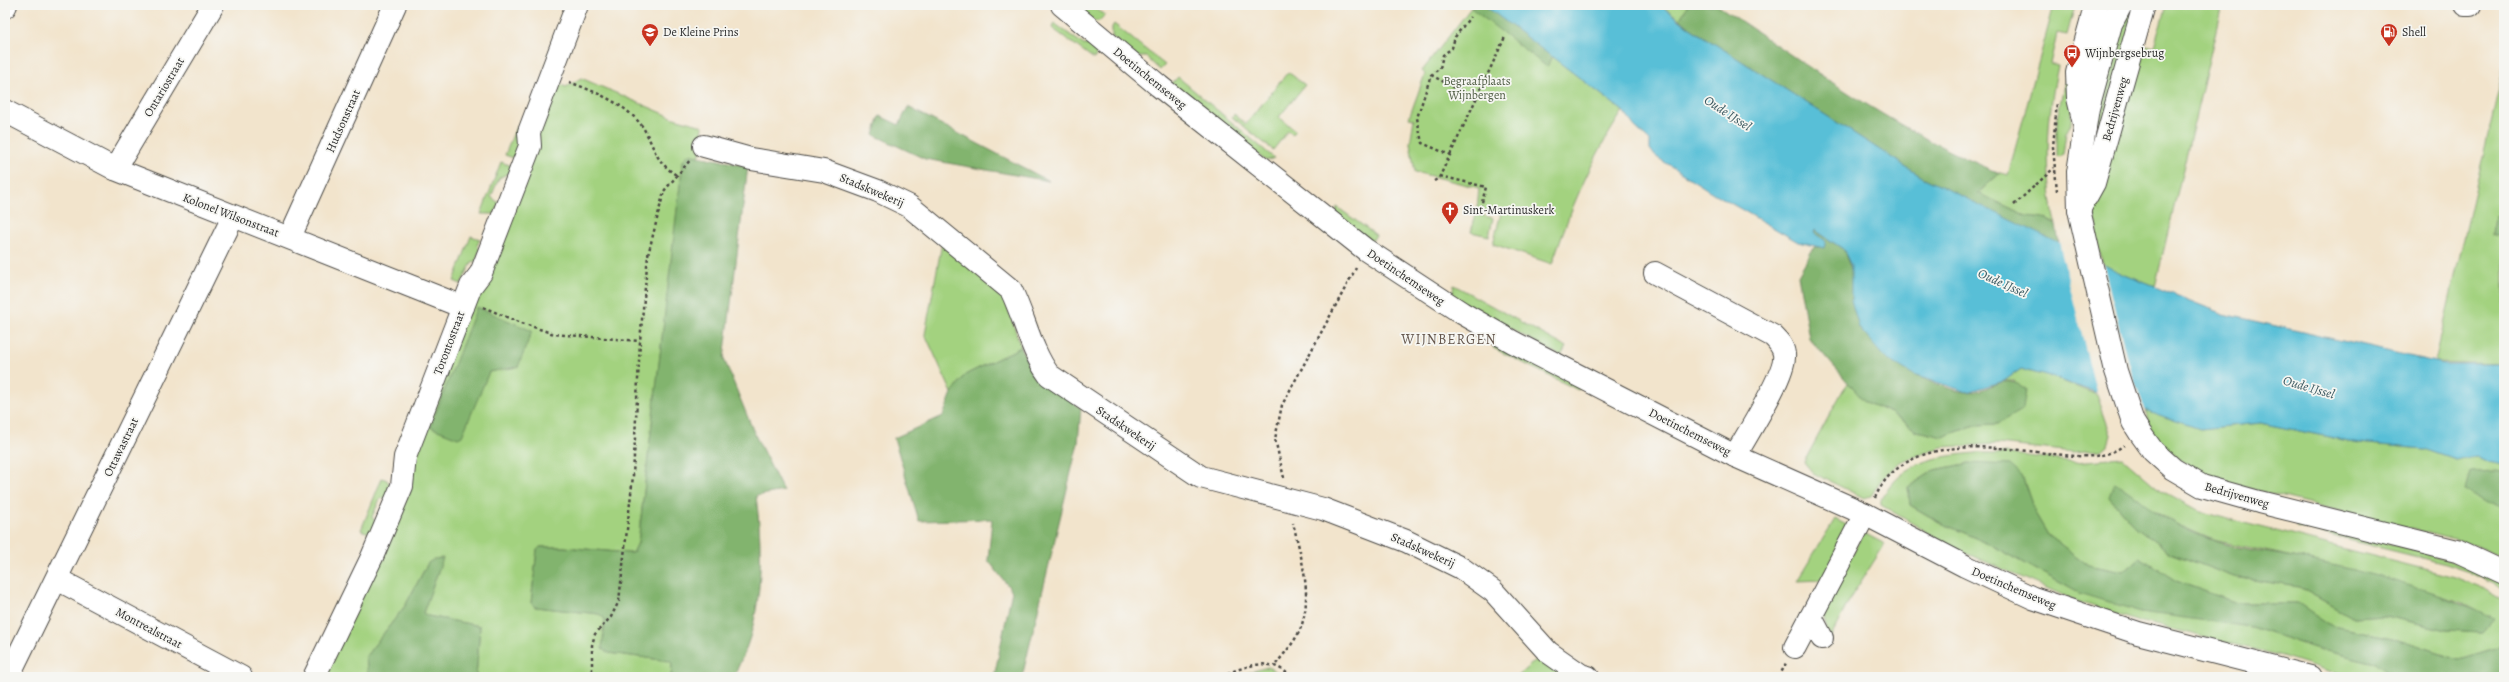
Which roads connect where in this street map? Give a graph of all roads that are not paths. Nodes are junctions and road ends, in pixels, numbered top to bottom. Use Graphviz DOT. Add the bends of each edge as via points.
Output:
graph roads {
  1 [pos="213,5"];
  2 [pos="395,5"];
  3 [pos="577,5"];
  4 [pos="1062,5"];
  5 [pos="2097,5"];
  6 [pos="2121,5"];
  7 [pos="2144,5"];
  8 [pos="2465,5"];
  9 [pos="2470,5"];
  10 [pos="2111,14"];
  11 [pos="7,118"];
  12 [pos="2085,128"];
  13 [pos="704,146"];
  14 [pos="115,168"];
  15 [pos="2079,210"];
  16 [pos="233,217"];
  17 [pos="290,237"];
  18 [pos="1655,273"];
  19 [pos="465,303"];
  20 [pos="1735,456"];
  21 [pos="1865,514"];
  22 [pos="2504,573"];
  23 [pos="57,579"];
  24 [pos="1811,617"];
  25 [pos="1822,638"];
  26 [pos="1795,647"];
  27 [pos="8,677"];
  28 [pos="241,677"];
  29 [pos="314,677"];
  30 [pos="1588,677"];
  31 [pos="2310,677"];
  1 -- 14 [label="street, Ontariostraat"];
  2 -- 17 [label="street, Hudsonstraat"];
  3 -- 19 [label="street, Torontostraat" via="530,132 530,146 481,273"];
  4 -- 20 [label="street, Doetinchemseweg" via="1366,250 1401,275 1487,328"];
  5 -- 12 [label="street, Bedrijvenweg" via="2077,73 2078,98"];
  6 -- 10 [label="street, Bedrijvenweg"];
  7 -- 15 [label="street, Bedrijvenweg" via="2094,183"];
  8 -- 9 [label="street"];
  10 -- 12 [label="street, Bedrijvenweg"];
  11 -- 14 [label="street, Kolonel Wilsonstraat"];
  12 -- 15 [label="street, Bedrijvenweg" via="2080,158"];
  13 -- 30 [label="street, Stadskwekerij" via="751,158 824,171 878,190 909,206 1011,290 1037,358 1049,375 1201,477 1323,509 1406,542 1461,568 1493,591 1548,652 1580,675"];
  14 -- 16 [label="street, Kolonel Wilsonstraat"];
  15 -- 22 [label="street, Bedrijvenweg" via="2116,371 2133,422 2153,451 2173,468 2202,486 2457,551"];
  16 -- 17 [label="street, Kolonel Wilsonstraat"];
  16 -- 23 [label="street, Ottawastraat"];
  17 -- 19 [label="street, Kolonel Wilsonstraat"];
  18 -- 20 [label="street, Doetinchemseweg" via="1773,336 1781,345 1784,353 1780,374"];
  19 -- 29 [label="street, Torontostraat" via="405,457 402,486 369,564"];
  20 -- 21 [label="street, Doetinchemseweg"];
  21 -- 24 [label="street"];
  21 -- 31 [label="street, Doetinchemseweg" via="2033,598 2138,633"];
  23 -- 27 [label="street, Ottawastraat"];
  23 -- 28 [label="street, Montrealstraat"];
  24 -- 25 [label="street"];
  24 -- 26 [label="street"];
}
